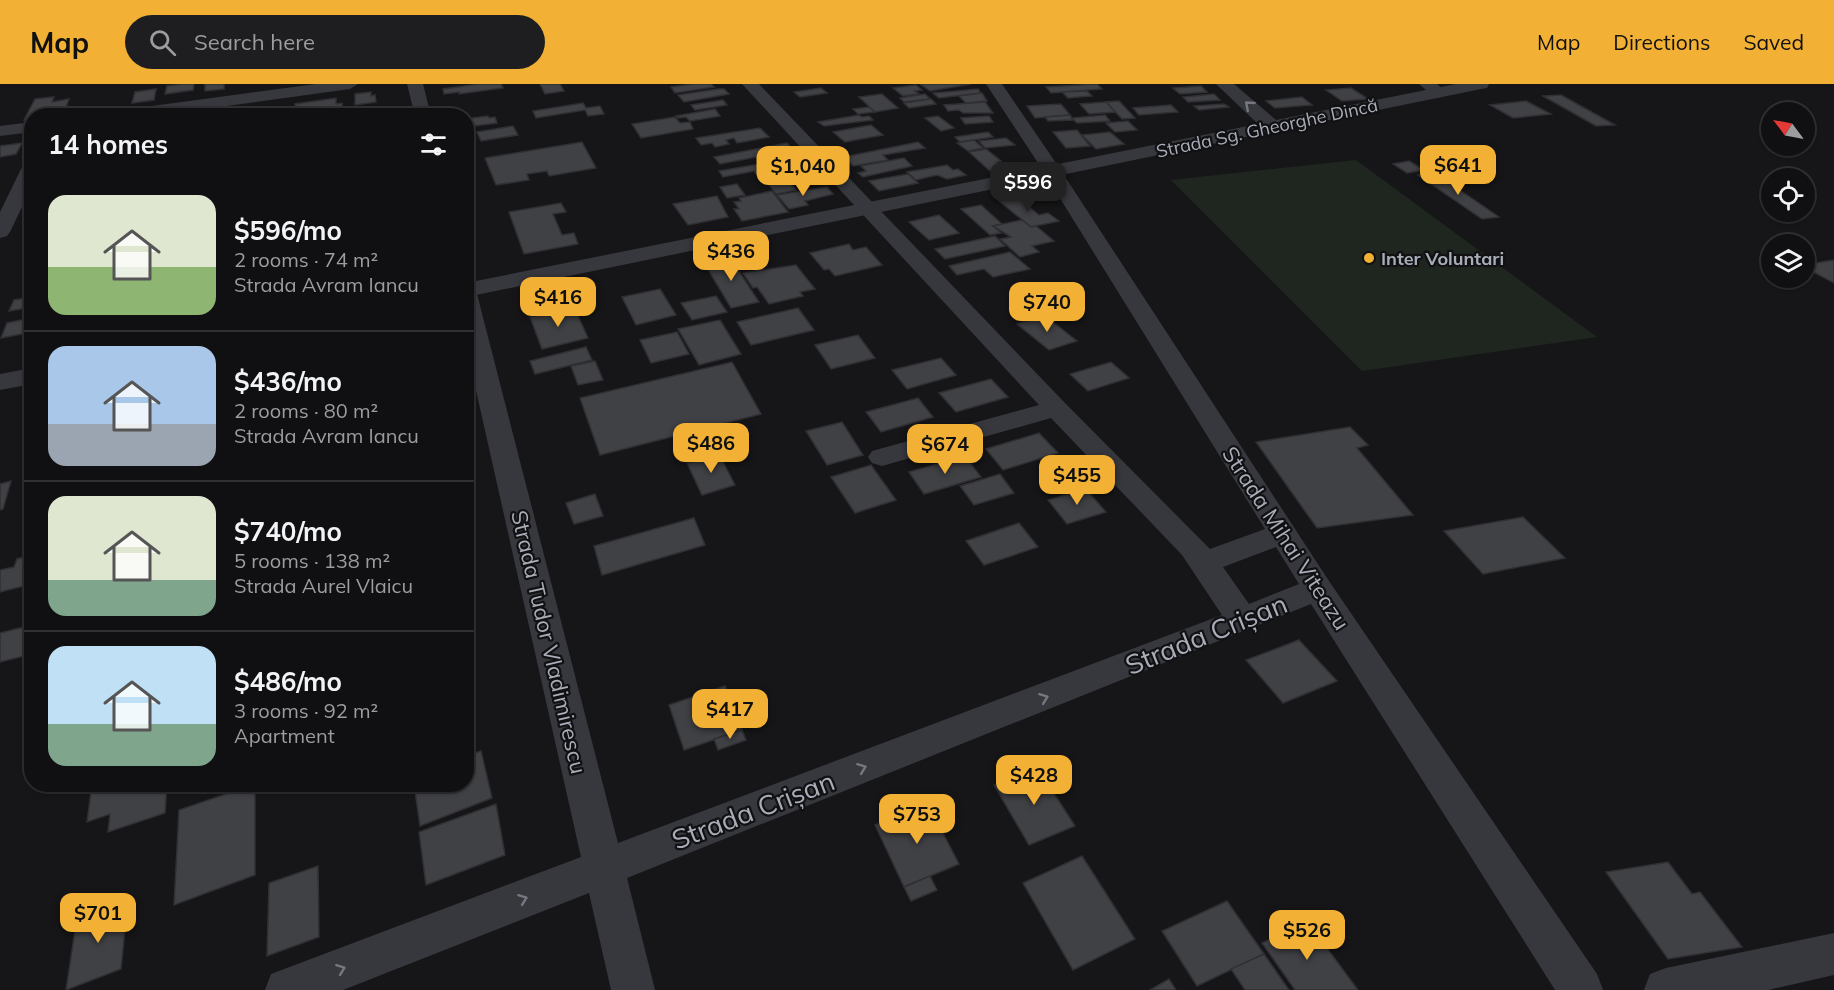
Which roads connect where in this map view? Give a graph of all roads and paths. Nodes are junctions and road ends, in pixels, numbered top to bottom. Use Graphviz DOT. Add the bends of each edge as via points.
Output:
graph roads {
  1 [pos="350,84"];
  2 [pos="415,84"];
  3 [pos="750,84"];
  4 [pos="994,84"];
  5 [pos="1224,84"];
  6 [pos="1481,84"];
  7 [pos="1433,88"];
  8 [pos="174,108"];
  9 [pos="421,108"];
  10 [pos="1273,127"];
  11 [pos="24,128"];
  12 [pos="0,131"];
  13 [pos="1053,172"];
  14 [pos="24,182"];
  15 [pos="868,210"];
  16 [pos="0,232"];
  17 [pos="474,290"];
  18 [pos="474,326"];
  19 [pos="24,378"];
  20 [pos="0,382"];
  21 [pos="1056,408"];
  22 [pos="882,457"];
  23 [pos="1282,534"];
  24 [pos="1205,562"];
  25 [pos="1318,589"];
  26 [pos="1243,620"];
  27 [pos="603,868"];
  28 [pos="1834,954"];
  29 [pos="287,990"];
  30 [pos="633,990"];
  31 [pos="1581,990"];
  32 [pos="1666,990"];
  1 -- 8 [label="street"];
  2 -- 9 [label="street"];
  3 -- 15 [label="street"];
  4 -- 13 [label="street, Strada Mihai Viteazu"];
  10 -- 5 [label="street, one-way"];
  6 -- 7 [label="street, Strada Sg. Gheorghe Dincă"];
  7 -- 10 [label="street, Strada Sg. Gheorghe Dincă"];
  10 -- 13 [label="street, Strada Sg. Gheorghe Dincă"];
  11 -- 12 [label="street"];
  13 -- 15 [label="street, Strada Sg. Gheorghe Dincă"];
  13 -- 23 [label="street, Strada Mihai Viteazu"];
  14 -- 16 [label="street"];
  15 -- 17 [label="street, Strada Sg. Gheorghe Dincă"];
  15 -- 21 [label="street"];
  18 -- 27 [label="street, Strada Tudor Vladimirescu"];
  19 -- 20 [label="street"];
  21 -- 22 [label="street"];
  21 -- 24 [label="street"];
  23 -- 24 [label="street"];
  23 -- 25 [label="street, Strada Mihai Viteazu"];
  24 -- 26 [label="street"];
  25 -- 26 [label="street, Strada Crișan"];
  25 -- 31 [label="street, Strada Mihai Viteazu"];
  27 -- 26 [label="street, Strada Crișan, one-way"];
  29 -- 27 [label="street, Strada Crișan, one-way"];
  27 -- 30 [label="street, Strada Tudor Vladimirescu"];
  28 -- 32 [label="street"];
}
